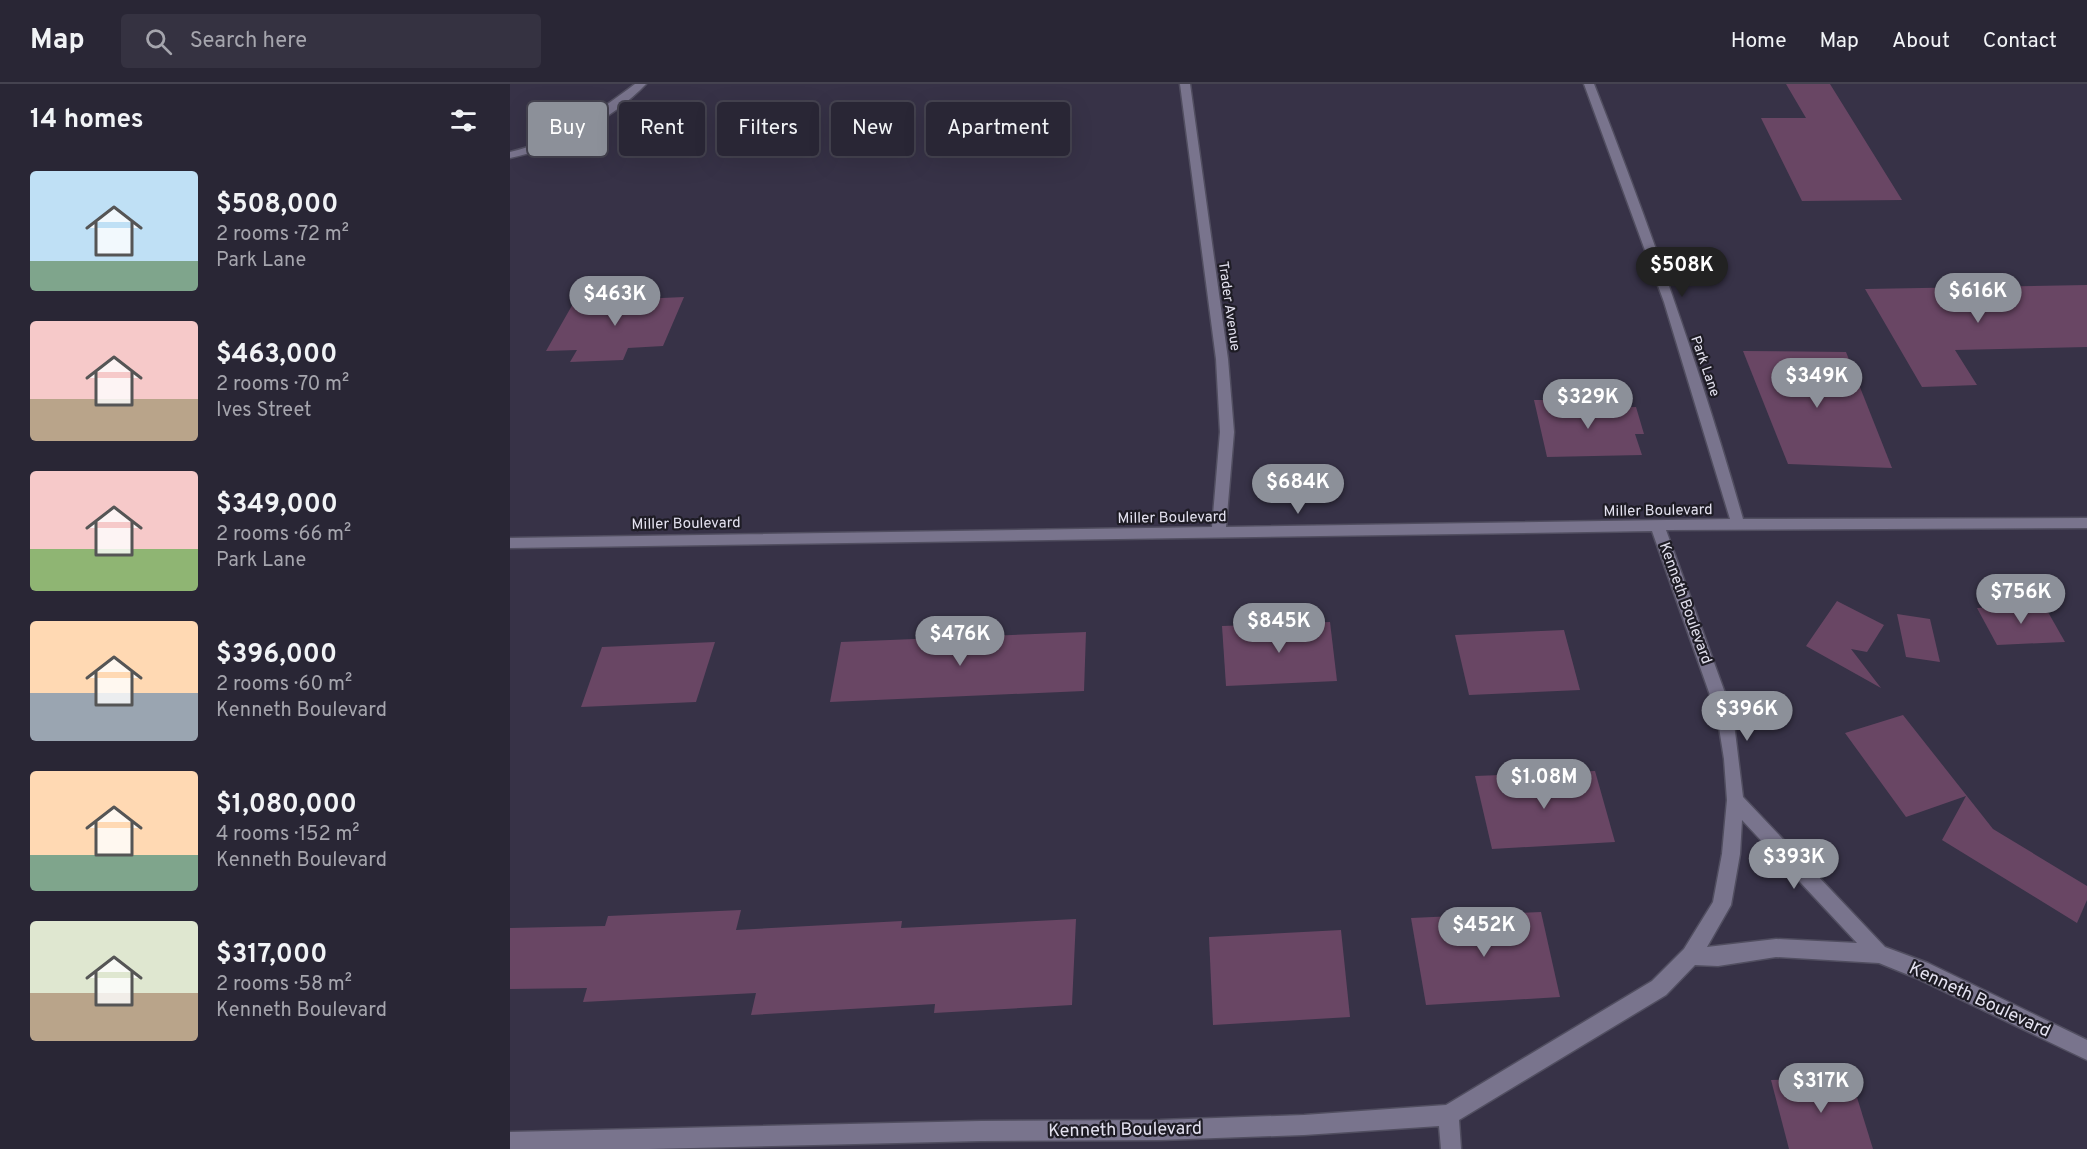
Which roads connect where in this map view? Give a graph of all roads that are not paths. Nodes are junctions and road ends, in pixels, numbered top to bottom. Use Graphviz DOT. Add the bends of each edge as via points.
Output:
graph roads {
  1 [pos="641,84"];
  2 [pos="1185,84"];
  3 [pos="1589,84"];
  4 [pos="510,155"];
  5 [pos="1738,524"];
  6 [pos="2087,524"];
  7 [pos="1658,527"];
  8 [pos="1219,532"];
  9 [pos="510,543"];
  10 [pos="1735,800"];
  11 [pos="1879,954"];
  12 [pos="1691,956"];
  13 [pos="2087,1050"];
  14 [pos="1448,1115"];
  15 [pos="510,1142"];
  16 [pos="1451,1149"];
  1 -- 4 [label="street" via="569,135 541,148"];
  2 -- 8 [label="street, Trader Avenue" via="1222,359 1227,432"];
  3 -- 5 [label="street, Park Lane" via="1709,419"];
  5 -- 6 [label="street, Miller Boulevard"];
  5 -- 7 [label="street, Miller Boulevard"];
  7 -- 8 [label="street, Miller Boulevard"];
  7 -- 10 [label="street, Kenneth Boulevard" via="1725,715"];
  8 -- 9 [label="street, Miller Boulevard"];
  10 -- 11 [label="street"];
  10 -- 12 [label="street, Kenneth Boulevard" via="1722,905"];
  11 -- 12 [label="street, Kenneth Boulevard" via="1776,948 1718,957"];
  11 -- 13 [label="street, Kenneth Boulevard" via="1921,970"];
  12 -- 14 [label="street, Kenneth Boulevard" via="1659,988"];
  14 -- 15 [label="street, Kenneth Boulevard" via="1160,1130"];
  14 -- 16 [label="street"];
}
